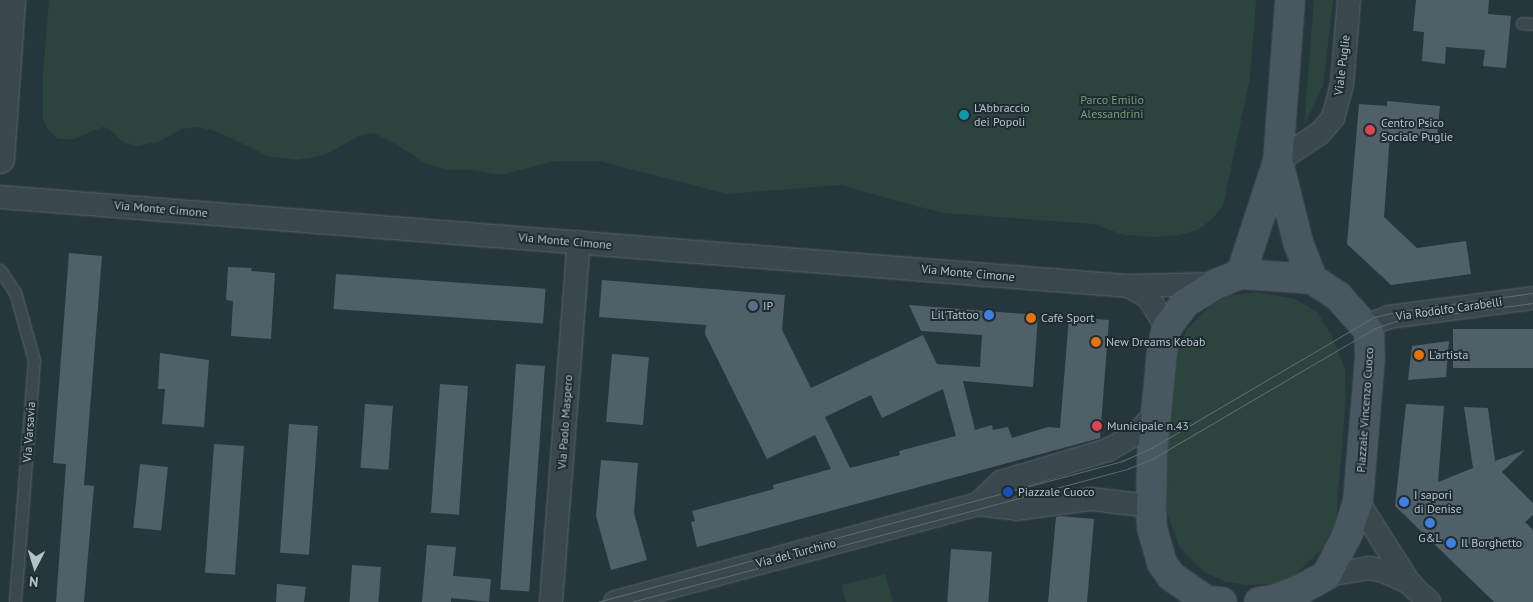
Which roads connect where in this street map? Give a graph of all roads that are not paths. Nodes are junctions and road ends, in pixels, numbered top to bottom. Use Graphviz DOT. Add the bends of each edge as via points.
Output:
graph roads {
  1 [pos="10,0"];
  2 [pos="1290,0"];
  3 [pos="1349,0"];
  4 [pos="0,159"];
  5 [pos="1278,161"];
  6 [pos="0,197"];
  7 [pos="579,242"];
  8 [pos="0,270"];
  9 [pos="1228,279"];
  10 [pos="1312,280"];
  11 [pos="1129,286"];
  12 [pos="1533,298"];
  13 [pos="1366,326"];
  14 [pos="1167,327"];
  15 [pos="1156,413"];
  16 [pos="1358,502"];
  17 [pos="978,504"];
  18 [pos="1150,506"];
  19 [pos="1327,575"];
  20 [pos="1410,584"];
  21 [pos="1301,596"];
  22 [pos="1203,599"];
  23 [pos="1268,601"];
  24 [pos="16,602"];
  25 [pos="551,602"];
  26 [pos="615,602"];
  27 [pos="1429,602"];
  1 -- 4 [label="street"];
  2 -- 5 [label="main road"];
  3 -- 5 [label="street, Viale Puglie" via="1342,85 1333,118 1320,133"];
  5 -- 9 [label="main road"];
  5 -- 10 [label="main road" via="1298,242"];
  6 -- 7 [label="street, Via Monte Cimone"];
  7 -- 11 [label="street, Via Monte Cimone"];
  7 -- 25 [label="street, Via Paolo Maspero"];
  8 -- 24 [label="lane, Via Varsavia" via="15,292 34,360"];
  9 -- 10 [label="main road"];
  9 -- 11 [label="street, Via Monte Cimone"];
  9 -- 14 [label="main road" via="1185,303"];
  10 -- 13 [label="main road" via="1338,296"];
  11 -- 14 [label="street, Via Monte Cimone" via="1148,297"];
  12 -- 13 [label="street, Via Rodolfo Carabelli" via="1389,317"];
  13 -- 16 [label="main road, Piazzale Vincenzo Cuoco" via="1370,358"];
  14 -- 15 [label="main road"];
  15 -- 17 [label="street, Via del Turchino" via="1137,433 1108,450 1001,482"];
  15 -- 18 [label="main road"];
  16 -- 19 [label="main road, Piazzale Vincenzo Cuoco" via="1348,533"];
  16 -- 20 [label="street"];
  17 -- 18 [label="street, Via del Turchino" via="1016,509 1091,498"];
  17 -- 26 [label="street, Via del Turchino"];
  18 -- 22 [label="main road" via="1162,563 1172,576"];
  19 -- 20 [label="street" via="1370,568"];
  19 -- 21 [label="main road"];
  20 -- 27 [label="street"];
  21 -- 23 [label="main road"];
}
